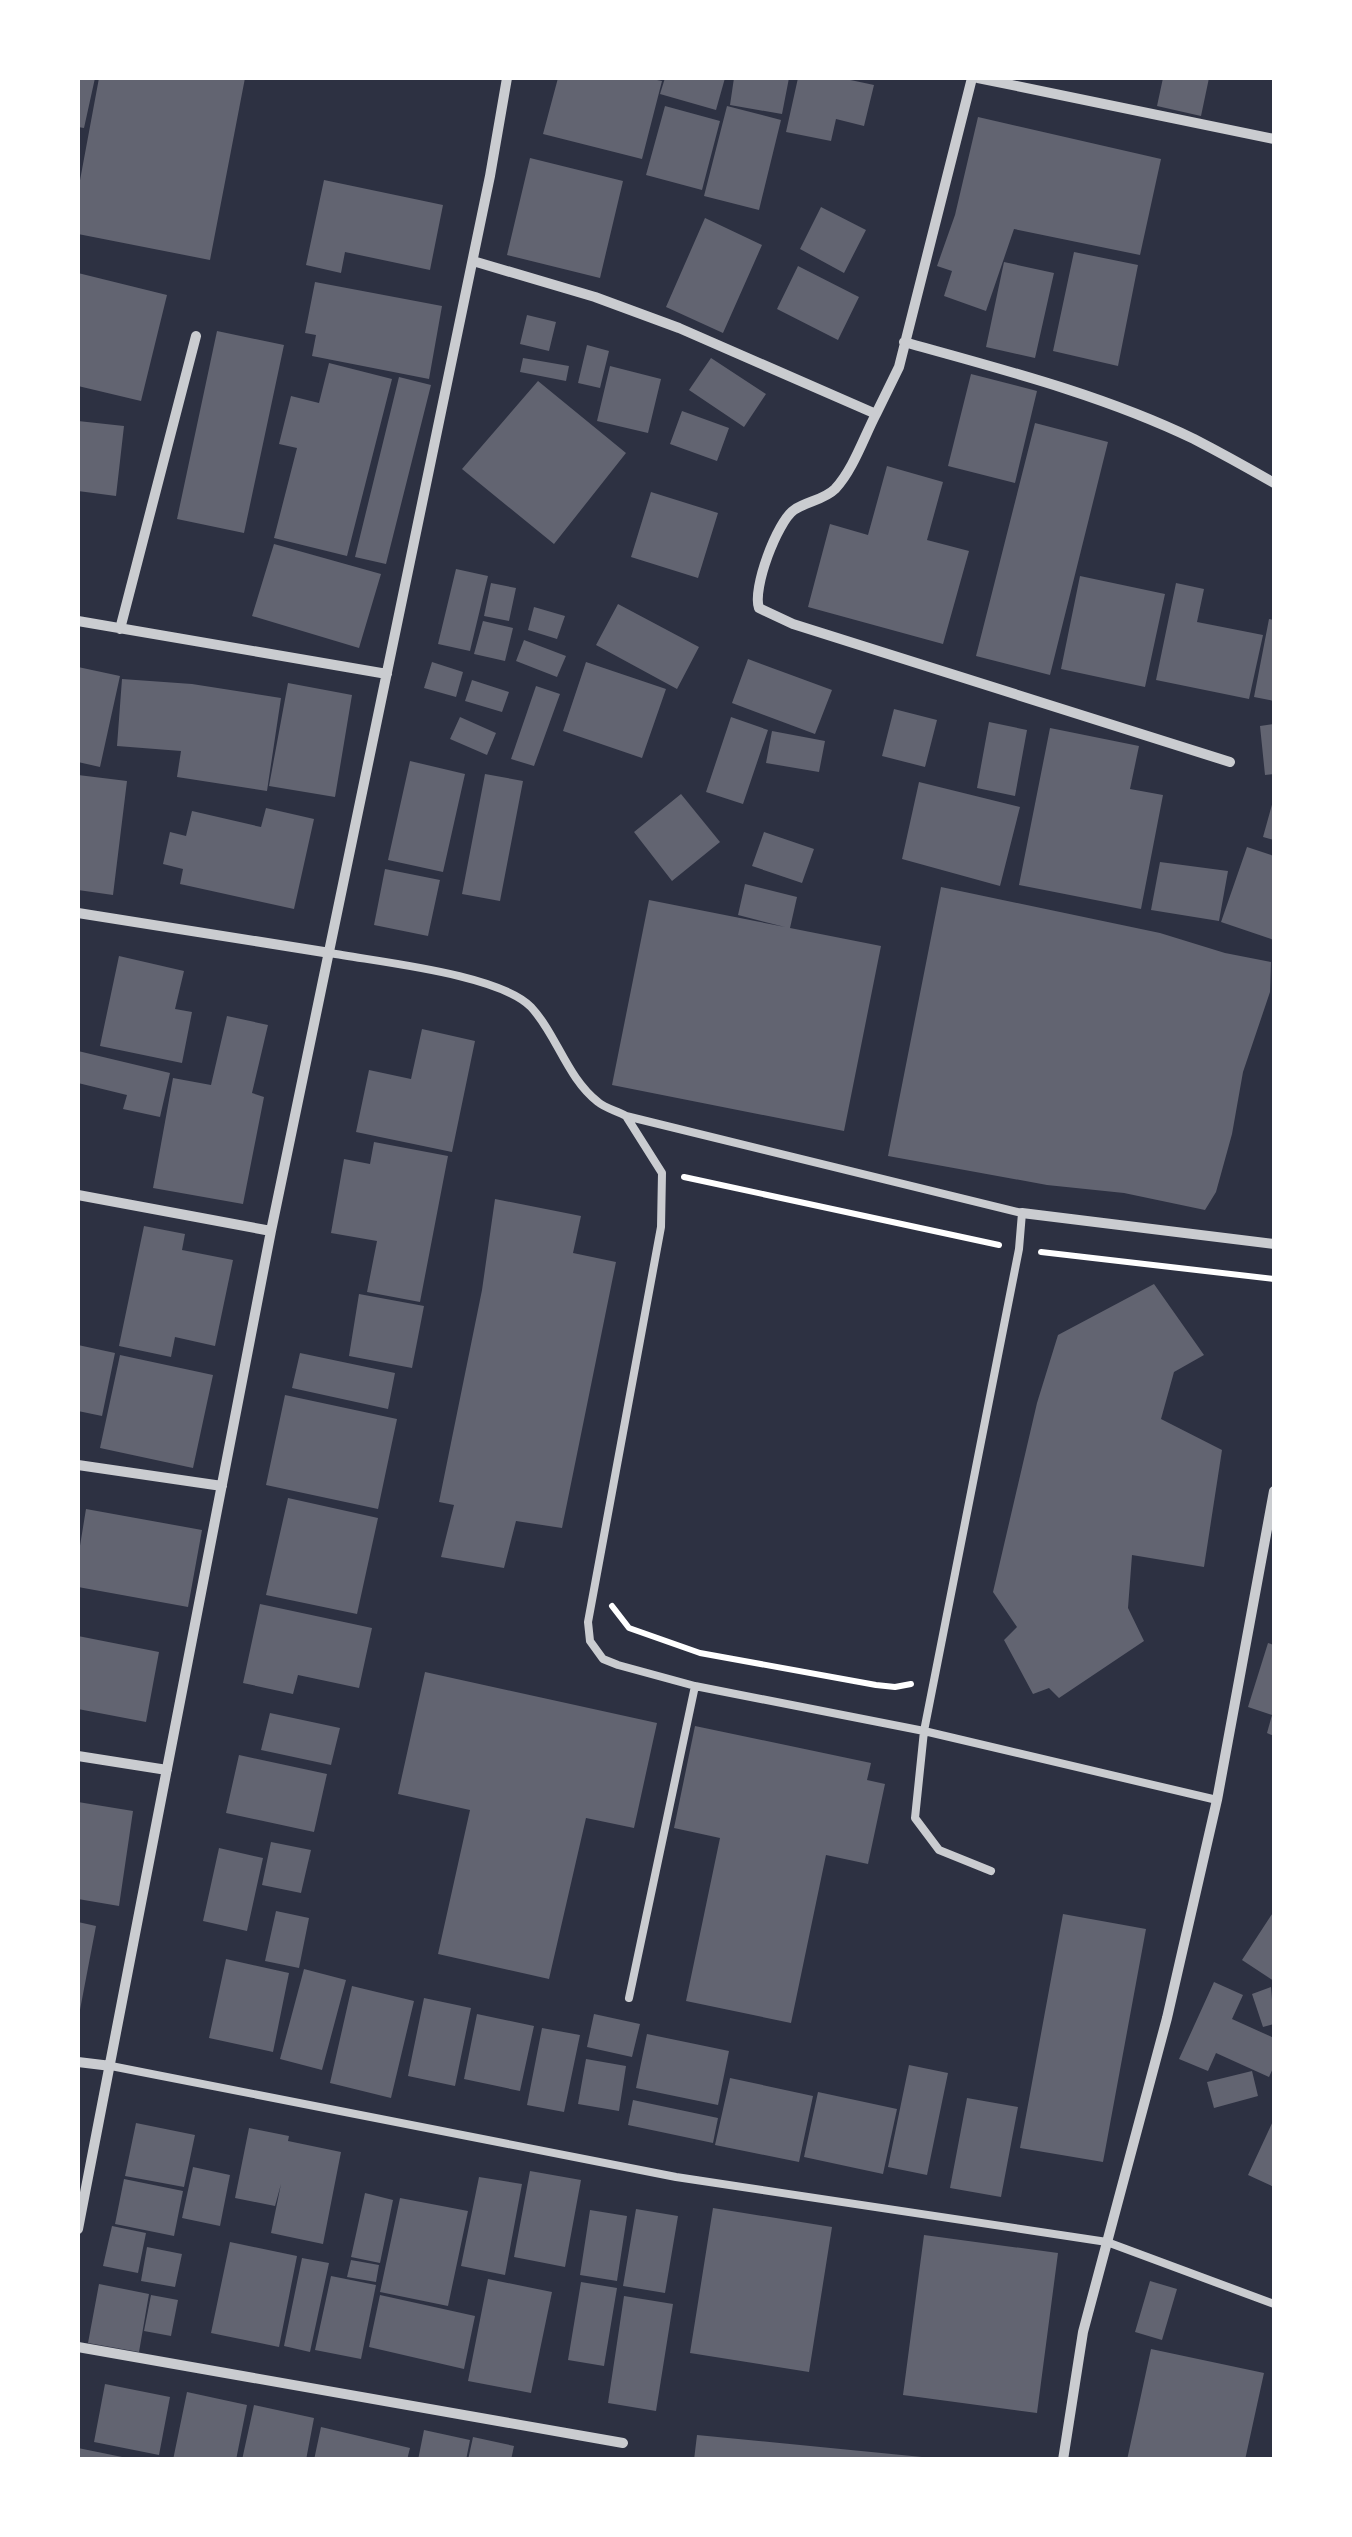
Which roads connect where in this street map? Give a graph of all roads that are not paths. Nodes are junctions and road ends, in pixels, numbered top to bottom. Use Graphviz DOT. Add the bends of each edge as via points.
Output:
graph roads {
  1 [pos="506,78"];
  2 [pos="975,78"];
  3 [pos="1274,139"];
  4 [pos="473,261"];
  5 [pos="196,336"];
  6 [pos="904,342"];
  7 [pos="876,414"];
  8 [pos="1274,483"];
  9 [pos="78,622"];
  10 [pos="120,629"];
  11 [pos="387,674"];
  12 [pos="1230,762"];
  13 [pos="78,913"];
  14 [pos="330,954"];
  15 [pos="626,1116"];
  16 [pos="78,1195"];
  17 [pos="1022,1213"];
  18 [pos="271,1231"];
  19 [pos="1274,1244"];
  20 [pos="78,1464"];
  21 [pos="222,1486"];
  22 [pos="1274,1491"];
  23 [pos="695,1686"];
  24 [pos="924,1732"];
  25 [pos="78,1756"];
  26 [pos="166,1770"];
  27 [pos="1217,1800"];
  28 [pos="991,1871"];
  29 [pos="629,1998"];
  30 [pos="78,2062"];
  31 [pos="111,2066"];
  32 [pos="78,2229"];
  33 [pos="1107,2242"];
  34 [pos="1274,2304"];
  35 [pos="78,2347"];
  36 [pos="623,2443"];
  37 [pos="1063,2460"];
  1 -- 4 [label="street"];
  2 -- 3 [label="street"];
  2 -- 6 [label="street"];
  4 -- 7 [label="street" via="679,328"];
  4 -- 11 [label="street"];
  5 -- 10 [label="street"];
  6 -- 7 [label="street"];
  6 -- 8 [label="street" via="1135,416"];
  7 -- 12 [label="street" via="838,486 784,521 758,587 759,608"];
  9 -- 10 [label="street"];
  10 -- 11 [label="street"];
  11 -- 14 [label="street"];
  13 -- 14 [label="street"];
  14 -- 15 [label="lane" via="514,994 598,1103"];
  14 -- 18 [label="street"];
  15 -- 17 [label="lane"];
  15 -- 23 [label="lane" via="662,1172 661,1227 588,1622 590,1641 603,1659"];
  16 -- 18 [label="street"];
  17 -- 19 [label="street"];
  17 -- 24 [label="lane"];
  18 -- 21 [label="street"];
  20 -- 21 [label="street"];
  21 -- 26 [label="street"];
  22 -- 27 [label="street"];
  23 -- 24 [label="lane"];
  23 -- 29 [label="lane"];
  24 -- 27 [label="lane"];
  24 -- 28 [label="lane" via="915,1818 939,1850"];
  25 -- 26 [label="street"];
  26 -- 31 [label="street"];
  27 -- 33 [label="street"];
  30 -- 31 [label="street"];
  31 -- 32 [label="street"];
  31 -- 33 [label="lane" via="676,2177"];
  33 -- 34 [label="lane"];
  33 -- 37 [label="street" via="1082,2332"];
  35 -- 36 [label="street"];
}
